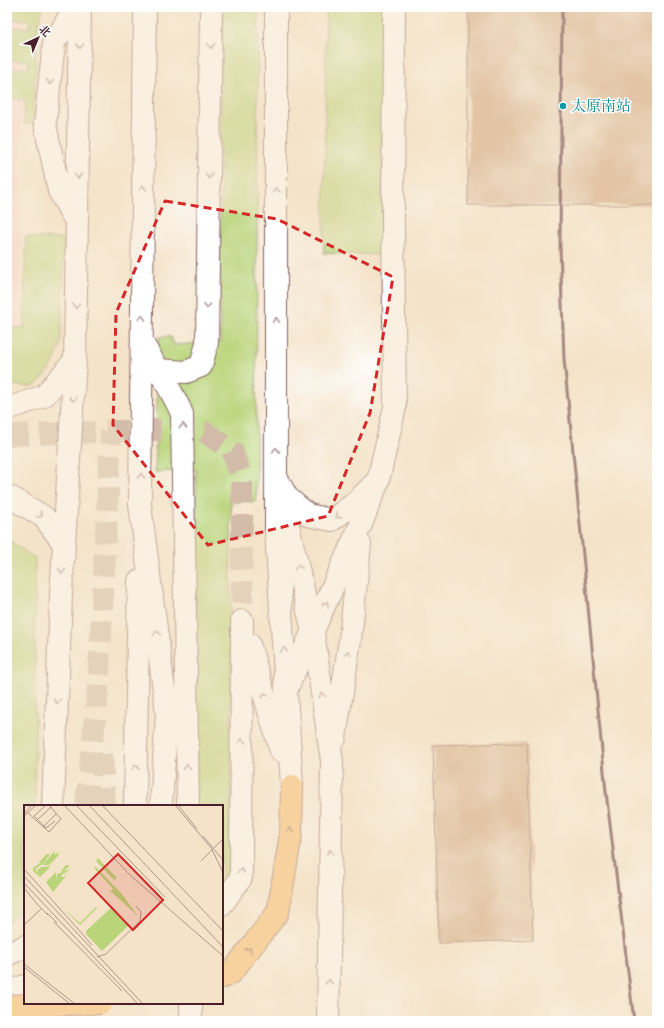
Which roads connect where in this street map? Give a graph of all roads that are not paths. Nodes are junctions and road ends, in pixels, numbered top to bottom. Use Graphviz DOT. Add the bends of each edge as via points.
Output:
graph roads {
  1 [pos="75,7"];
  2 [pos="80,7"];
  3 [pos="145,7"];
  4 [pos="211,7"];
  5 [pos="276,7"];
  6 [pos="394,7"];
  7 [pos="77,224"];
  8 [pos="142,342"];
  9 [pos="75,360"];
  10 [pos="158,370"];
  11 [pos="7,409"];
  12 [pos="183,465"];
  13 [pos="276,477"];
  14 [pos="378,481"];
  15 [pos="7,498"];
  16 [pos="140,505"];
  17 [pos="362,522"];
  18 [pos="64,544"];
  19 [pos="313,632"];
  20 [pos="286,690"];
  21 [pos="168,713"];
  22 [pos="332,761"];
  23 [pos="292,786"];
  24 [pos="53,805"];
  25 [pos="135,805"];
  26 [pos="161,805"];
  27 [pos="188,805"];
  28 [pos="223,903"];
  29 [pos="24,947"];
  30 [pos="7,956"];
  31 [pos="223,977"];
  32 [pos="24,986"];
  33 [pos="7,992"];
  34 [pos="27,1004"];
  35 [pos="70,1004"];
  36 [pos="191,1004"];
  37 [pos="7,1006"];
  38 [pos="12,1021"];
  39 [pos="191,1021"];
  40 [pos="328,1021"];
  1 -- 7 [label="lane, one-way" via="54,43 45,124 59,191"];
  2 -- 7 [label="lane, one-way"];
  8 -- 3 [label="lane, one-way"];
  4 -- 10 [label="lane, one-way" via="207,343 201,366 186,372"];
  13 -- 5 [label="lane, one-way"];
  6 -- 14 [label="lane" via="395,407"];
  7 -- 9 [label="lane, one-way"];
  8 -- 10 [label="lane"];
  16 -- 8 [label="lane, one-way"];
  9 -- 11 [label="lane" via="44,396"];
  9 -- 18 [label="lane, one-way"];
  12 -- 10 [label="lane, one-way" via="182,414 172,391"];
  12 -- 21 [label="lane"];
  27 -- 12 [label="lane, one-way"];
  14 -- 13 [label="lane, one-way" via="332,520 308,515 287,497"];
  19 -- 13 [label="lane, one-way"];
  20 -- 13 [label="lane, one-way" via="276,530"];
  14 -- 17 [label="lane"];
  15 -- 18 [label="lane, one-way" via="12,498 44,517"];
  21 -- 16 [label="lane, one-way"];
  25 -- 16 [label="lane, one-way"];
  19 -- 17 [label="lane, one-way"];
  22 -- 17 [label="lane, one-way" via="350,640"];
  18 -- 24 [label="lane, one-way"];
  19 -- 20 [label="lane"];
  22 -- 19 [label="lane, one-way"];
  20 -- 23 [label="lane"];
  21 -- 26 [label="lane"];
  40 -- 22 [label="lane, one-way"];
  23 -- 28 [label="lane" via="242,621 241,878"];
  31 -- 23 [label="highway, one-way" via="231,973 278,912 291,834"];
  29 -- 30 [label="lane"];
  32 -- 33 [label="lane"];
  34 -- 38 [label="lane"];
  35 -- 37 [label="highway, bridge"];
  36 -- 39 [label="lane"];
}
